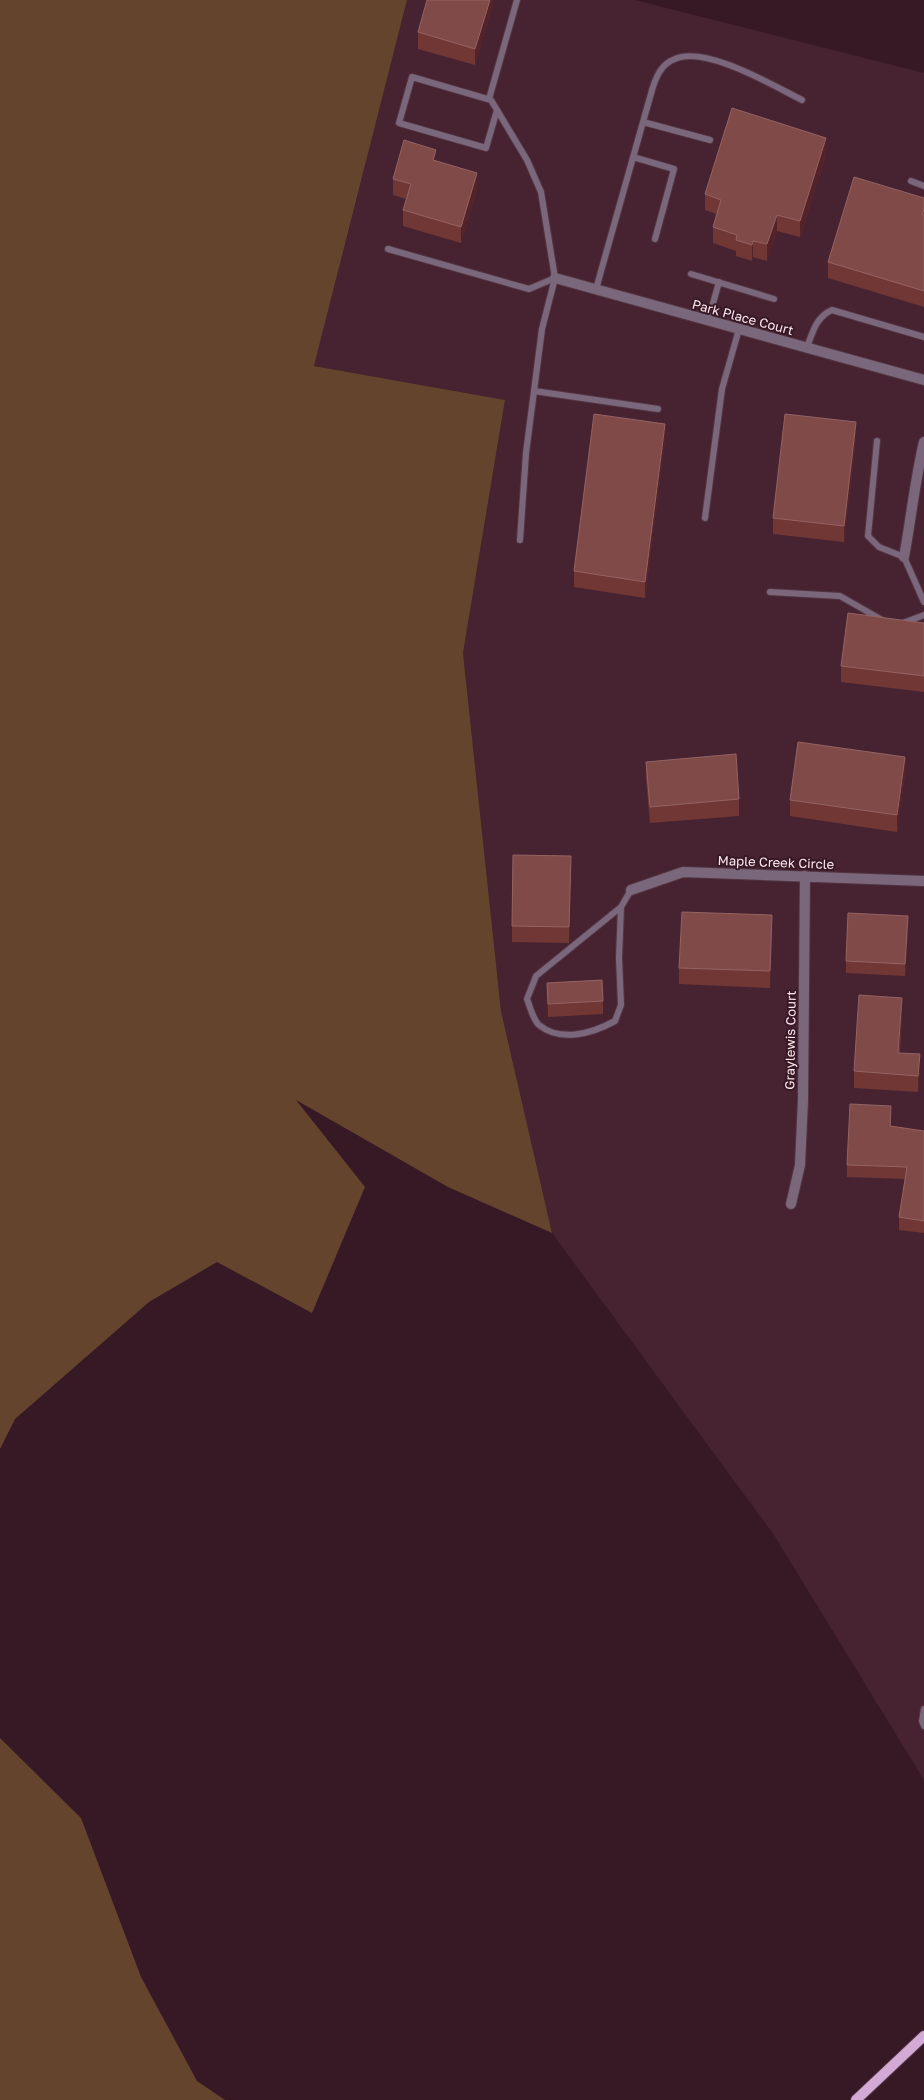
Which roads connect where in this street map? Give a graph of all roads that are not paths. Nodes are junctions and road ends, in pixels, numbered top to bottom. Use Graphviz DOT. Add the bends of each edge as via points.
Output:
graph roads {
  1 [pos="517,0"];
  2 [pos="489,100"];
  3 [pos="802,100"];
  4 [pos="497,110"];
  5 [pos="643,122"];
  6 [pos="710,140"];
  7 [pos="633,157"];
  8 [pos="911,181"];
  9 [pos="924,186"];
  10 [pos="655,239"];
  11 [pos="388,249"];
  12 [pos="692,274"];
  13 [pos="555,278"];
  14 [pos="719,282"];
  15 [pos="596,289"];
  16 [pos="774,299"];
  17 [pos="708,321"];
  18 [pos="739,329"];
  19 [pos="924,337"];
  20 [pos="807,347"];
  21 [pos="924,380"];
  22 [pos="534,390"];
  23 [pos="658,409"];
  24 [pos="877,441"];
  25 [pos="924,442"];
  26 [pos="705,518"];
  27 [pos="520,540"];
  28 [pos="904,557"];
  29 [pos="770,592"];
  30 [pos="924,602"];
  31 [pos="924,615"];
  32 [pos="886,622"];
  33 [pos="894,623"];
  34 [pos="805,876"];
  35 [pos="924,881"];
  36 [pos="631,890"];
  37 [pos="621,907"];
  38 [pos="791,1204"];
  39 [pos="924,1709"];
  40 [pos="924,1726"];
  41 [pos="924,2036"];
  42 [pos="856,2100"];
  1 -- 2 [label="lane"];
  2 -- 4 [label="lane"];
  2 -- 4 [label="lane" via="412,77 399,123 486,148"];
  3 -- 5 [label="lane" via="744,70 704,56 685,56 670,62 657,75"];
  4 -- 13 [label="lane" via="527,160 541,192"];
  5 -- 6 [label="lane"];
  5 -- 7 [label="lane"];
  7 -- 10 [label="lane" via="674,169"];
  7 -- 15 [label="lane"];
  8 -- 9 [label="lane"];
  11 -- 13 [label="lane" via="529,289"];
  12 -- 14 [label="lane"];
  13 -- 15 [label="street, Park Place Court"];
  13 -- 22 [label="lane" via="542,329"];
  14 -- 16 [label="lane"];
  14 -- 17 [label="lane"];
  15 -- 17 [label="street, Park Place Court"];
  17 -- 18 [label="street, Park Place Court"];
  18 -- 20 [label="street, Park Place Court"];
  18 -- 26 [label="lane" via="722,389"];
  19 -- 20 [label="lane" via="832,310 823,314 817,321"];
  20 -- 21 [label="street, Park Place Court"];
  22 -- 23 [label="lane"];
  22 -- 27 [label="lane" via="526,453"];
  24 -- 28 [label="lane" via="868,536 879,547"];
  25 -- 28 [label="street" via="915,480"];
  28 -- 30 [label="lane"];
  29 -- 32 [label="lane" via="840,596"];
  31 -- 33 [label="lane" via="902,624"];
  34 -- 35 [label="street, Maple Creek Circle"];
  34 -- 36 [label="street, Maple Creek Circle" via="683,872"];
  34 -- 38 [label="street, Graylewis Court" via="803,1100 800,1165"];
  36 -- 37 [label="lane"];
  37 -- 37 [label="lane" via="536,976 527,999 538,1024 554,1033 571,1035 601,1028 616,1021 621,1005"];
  39 -- 40 [label="lane"];
  41 -- 42 [label="main road"];
}
